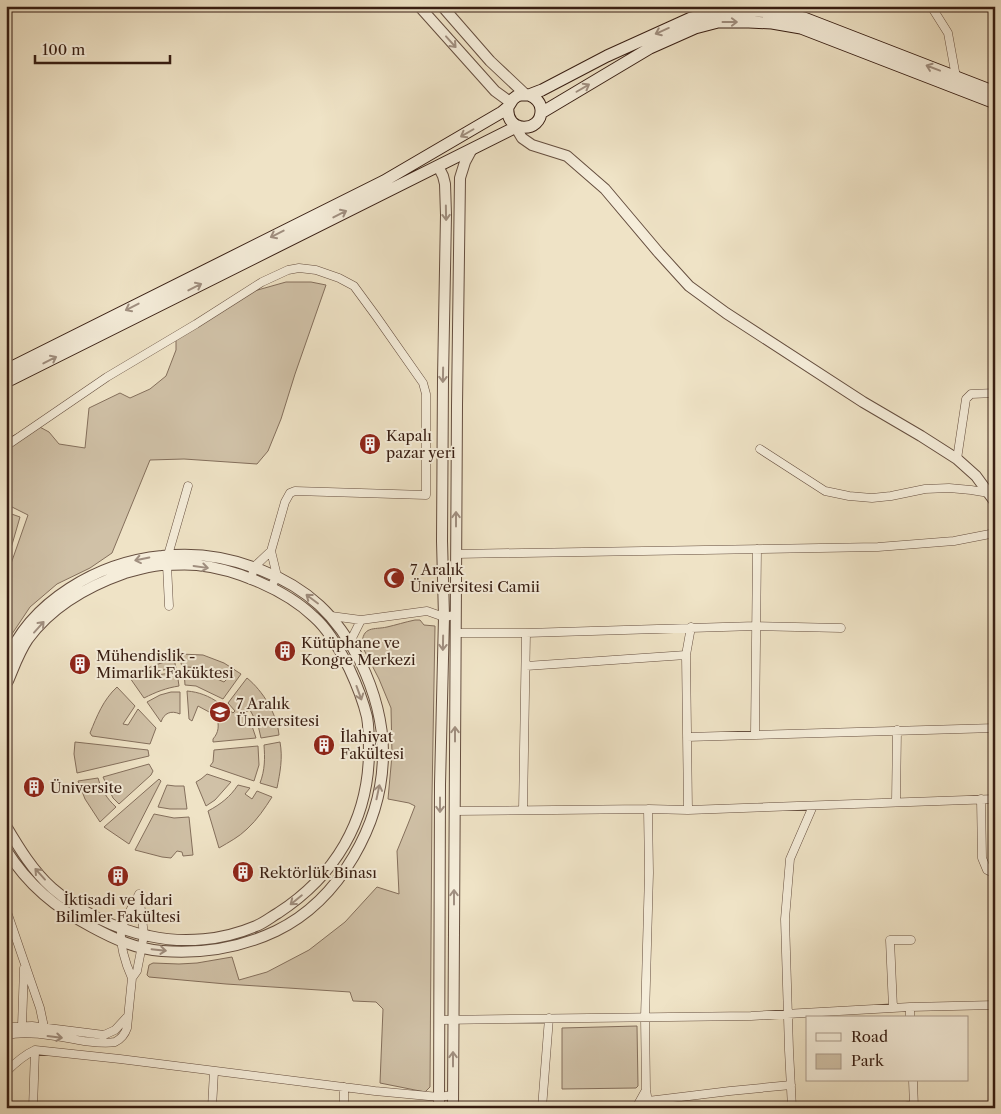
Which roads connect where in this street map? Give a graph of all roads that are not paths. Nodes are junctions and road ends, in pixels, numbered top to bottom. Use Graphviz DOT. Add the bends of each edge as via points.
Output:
graph roads {
  1 [pos="419,6"];
  2 [pos="442,6"];
  3 [pos="930,6"];
  4 [pos="738,9"];
  5 [pos="956,77"];
  6 [pos="995,92"];
  7 [pos="527,94"];
  8 [pos="995,103"];
  9 [pos="509,105"];
  10 [pos="541,113"];
  11 [pos="517,127"];
  12 [pos="472,149"];
  13 [pos="438,166"];
  14 [pos="6,370"];
  15 [pos="6,382"];
  16 [pos="995,393"];
  17 [pos="6,446"];
  18 [pos="760,449"];
  19 [pos="958,459"];
  20 [pos="188,486"];
  21 [pos="992,497"];
  22 [pos="995,533"];
  23 [pos="756,549"];
  24 [pos="271,551"];
  25 [pos="456,554"];
  26 [pos="167,560"];
  27 [pos="254,567"];
  28 [pos="277,576"];
  29 [pos="251,580"];
  30 [pos="271,587"];
  31 [pos="169,606"];
  32 [pos="456,615"];
  33 [pos="331,616"];
  34 [pos="444,617"];
  35 [pos="361,620"];
  36 [pos="756,626"];
  37 [pos="691,627"];
  38 [pos="841,628"];
  39 [pos="455,633"];
  40 [pos="526,633"];
  41 [pos="350,642"];
  42 [pos="686,655"];
  43 [pos="6,662"];
  44 [pos="360,662"];
  45 [pos="526,666"];
  46 [pos="349,668"];
  47 [pos="6,684"];
  48 [pos="995,728"];
  49 [pos="897,730"];
  50 [pos="756,734"];
  51 [pos="687,737"];
  52 [pos="995,798"];
  53 [pos="981,799"];
  54 [pos="896,802"];
  55 [pos="813,806"];
  56 [pos="648,809"];
  57 [pos="454,810"];
  58 [pos="522,810"];
  59 [pos="688,810"];
  60 [pos="6,826"];
  61 [pos="6,850"];
  62 [pos="995,874"];
  63 [pos="6,909"];
  64 [pos="122,928"];
  65 [pos="144,935"];
  66 [pos="911,940"];
  67 [pos="121,942"];
  68 [pos="142,948"];
  69 [pos="24,963"];
  70 [pos="132,978"];
  71 [pos="995,1006"];
  72 [pos="910,1007"];
  73 [pos="893,1008"];
  74 [pos="788,1014"];
  75 [pos="910,1016"];
  76 [pos="128,1017"];
  77 [pos="549,1018"];
  78 [pos="645,1018"];
  79 [pos="453,1019"];
  80 [pos="439,1020"];
  81 [pos="22,1026"];
  82 [pos="6,1027"];
  83 [pos="44,1027"];
  84 [pos="6,1035"];
  85 [pos="35,1050"];
  86 [pos="214,1071"];
  87 [pos="6,1072"];
  88 [pos="913,1082"];
  89 [pos="791,1085"];
  90 [pos="344,1087"];
  91 [pos="646,1090"];
  92 [pos="453,1095"];
  93 [pos="439,1097"];
  94 [pos="649,1105"];
  95 [pos="914,1106"];
  96 [pos="33,1108"];
  97 [pos="212,1108"];
  98 [pos="344,1108"];
  99 [pos="438,1108"];
  100 [pos="453,1108"];
  101 [pos="542,1108"];
  102 [pos="636,1108"];
  103 [pos="792,1108"];
  104 [pos="898,1108"];
  1 -- 9 [label="street, one-way"];
  2 -- 7 [label="street" via="490,61"];
  3 -- 5 [label="street" via="948,33"];
  5 -- 4 [label="main road, one-way" via="804,18"];
  4 -- 7 [label="main road, one-way" via="691,18 542,90"];
  5 -- 6 [label="main road"];
  7 -- 9 [label="main road" via="516,96"];
  7 -- 10 [label="main road" via="539,103"];
  10 -- 8 [label="main road, one-way" via="650,48 695,28 718,22 772,23 801,28"];
  9 -- 11 [label="main road" via="508,116"];
  9 -- 14 [label="main road, one-way" via="384,181"];
  10 -- 11 [label="main road" via="533,125"];
  11 -- 12 [label="main road"];
  11 -- 19 [label="street" via="522,138 532,145 568,156 605,189 689,286 863,402"];
  12 -- 13 [label="main road"];
  25 -- 12 [label="street, one-way" via="460,178"];
  15 -- 13 [label="main road, one-way"];
  13 -- 34 [label="street, one-way" via="445,184 446,215"];
  16 -- 19 [label="street" via="971,394 966,399"];
  17 -- 24 [label="street" via="107,377 262,282 299,268 339,278 354,286 423,383 426,394 426,496 295,491 285,502"];
  18 -- 21 [label="street" via="825,491 849,496 872,498 949,488"];
  19 -- 21 [label="street"];
  20 -- 26 [label="street"];
  22 -- 23 [label="street" via="954,542"];
  23 -- 25 [label="street"];
  23 -- 36 [label="street"];
  24 -- 27 [label="street"];
  24 -- 28 [label="street"];
  25 -- 32 [label="street"];
  26 -- 27 [label="street" via="179,554 204,555"];
  26 -- 29 [label="street, one-way"];
  26 -- 31 [label="street"];
  26 -- 43 [label="street, one-way" via="128,562 93,575 60,595 26,627"];
  47 -- 26 [label="street, one-way" via="28,639 53,612 103,581"];
  27 -- 28 [label="street"];
  27 -- 29 [label="street"];
  28 -- 30 [label="street"];
  33 -- 28 [label="street, one-way" via="298,588"];
  29 -- 30 [label="street"];
  30 -- 46 [label="street" via="316,618 331,636"];
  32 -- 34 [label="street"];
  32 -- 39 [label="street"];
  33 -- 35 [label="street"];
  33 -- 41 [label="street"];
  34 -- 35 [label="street" via="427,612"];
  34 -- 80 [label="street, one-way"];
  35 -- 41 [label="street"];
  36 -- 37 [label="street"];
  36 -- 38 [label="street"];
  36 -- 50 [label="street"];
  37 -- 40 [label="street"];
  37 -- 42 [label="street"];
  39 -- 40 [label="street"];
  57 -- 39 [label="street, one-way"];
  40 -- 45 [label="street"];
  41 -- 44 [label="street"];
  42 -- 45 [label="street"];
  42 -- 51 [label="street"];
  44 -- 46 [label="street"];
  68 -- 44 [label="street, one-way" via="199,951 255,940 301,915 338,880 363,839 379,791 382,766 379,716 369,679"];
  45 -- 58 [label="street"];
  46 -- 65 [label="street, one-way" via="364,705 368,725 368,774 357,820 330,866 300,898 257,926 217,938 194,940 167,940"];
  48 -- 49 [label="street"];
  49 -- 50 [label="street"];
  49 -- 54 [label="street"];
  50 -- 51 [label="street"];
  51 -- 59 [label="street"];
  52 -- 53 [label="street"];
  53 -- 54 [label="street"];
  53 -- 62 [label="street" via="982,858 987,870"];
  54 -- 55 [label="street"];
  55 -- 59 [label="street"];
  55 -- 74 [label="street" via="790,859 785,919"];
  56 -- 58 [label="street"];
  56 -- 59 [label="street"];
  56 -- 78 [label="street"];
  57 -- 58 [label="street"];
  79 -- 57 [label="street, one-way"];
  64 -- 60 [label="street, one-way" via="78,907 52,888 35,870"];
  61 -- 67 [label="street" via="32,883 57,906"];
  63 -- 69 [label="street"];
  64 -- 65 [label="street"];
  64 -- 65 [label="street" via="139,894"];
  64 -- 67 [label="street"];
  65 -- 68 [label="street"];
  66 -- 73 [label="street" via="890,940"];
  67 -- 68 [label="street"];
  67 -- 70 [label="street"];
  68 -- 70 [label="street" via="137,971"];
  69 -- 81 [label="street"];
  69 -- 83 [label="street"];
  70 -- 76 [label="street"];
  71 -- 72 [label="street"];
  72 -- 73 [label="street"];
  72 -- 75 [label="street"];
  73 -- 74 [label="street"];
  74 -- 78 [label="street"];
  74 -- 89 [label="street"];
  76 -- 83 [label="street" via="115,1030 104,1034"];
  84 -- 76 [label="street, one-way" via="109,1042 124,1035"];
  77 -- 78 [label="street"];
  77 -- 79 [label="street"];
  77 -- 101 [label="street"];
  78 -- 91 [label="street"];
  79 -- 80 [label="street"];
  92 -- 79 [label="street, one-way"];
  80 -- 93 [label="street"];
  81 -- 82 [label="street"];
  81 -- 83 [label="street"];
  85 -- 86 [label="street"];
  85 -- 87 [label="street"];
  85 -- 96 [label="street"];
  86 -- 90 [label="street"];
  86 -- 97 [label="street"];
  88 -- 95 [label="street"];
  89 -- 94 [label="street" via="730,1091"];
  89 -- 103 [label="street"];
  90 -- 93 [label="street"];
  90 -- 98 [label="street"];
  91 -- 94 [label="street"];
  91 -- 102 [label="street"];
  92 -- 93 [label="street"];
  92 -- 100 [label="street"];
  93 -- 99 [label="street"];
  95 -- 104 [label="street"];
}
